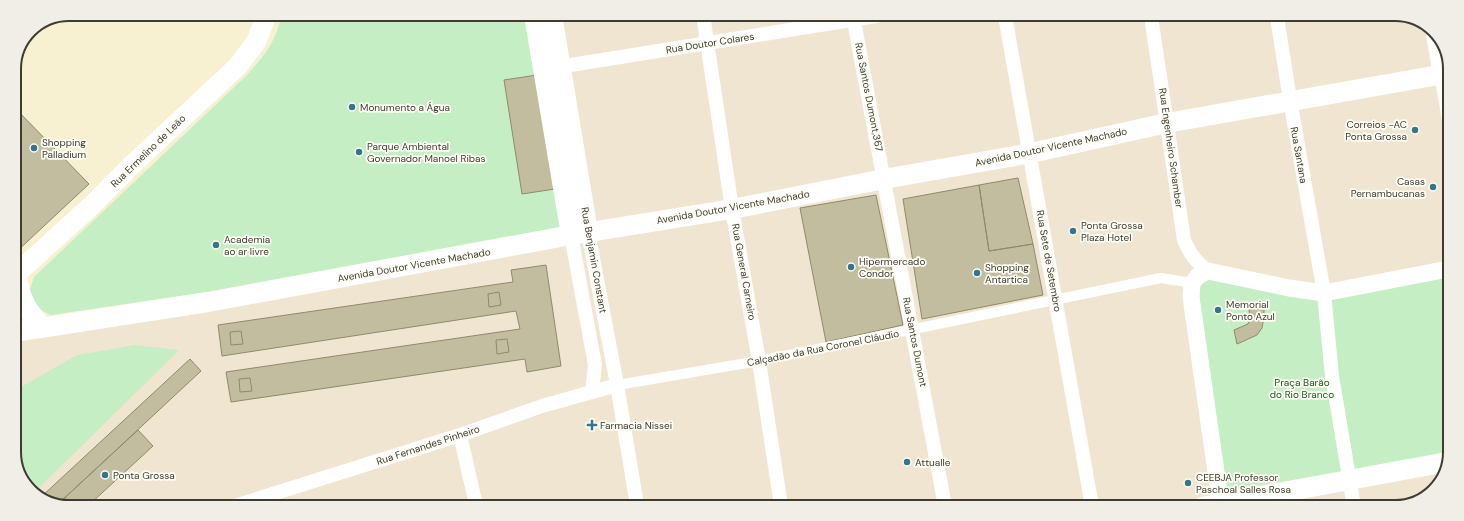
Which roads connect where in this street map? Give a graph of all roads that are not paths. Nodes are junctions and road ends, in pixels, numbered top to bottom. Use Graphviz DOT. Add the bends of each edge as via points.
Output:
graph roads {
  1 [pos="264,21"];
  2 [pos="536,21"];
  3 [pos="552,21"];
  4 [pos="705,21"];
  5 [pos="836,21"];
  6 [pos="855,21"];
  7 [pos="1006,21"];
  8 [pos="1152,21"];
  9 [pos="1279,21"];
  10 [pos="708,43"];
  11 [pos="552,68"];
  12 [pos="1443,74"];
  13 [pos="1290,100"];
  14 [pos="1167,122"];
  15 [pos="1031,153"];
  16 [pos="884,178"];
  17 [pos="732,209"];
  18 [pos="580,233"];
  19 [pos="21,270"];
  20 [pos="1443,270"];
  21 [pos="1208,271"];
  22 [pos="1192,283"];
  23 [pos="1324,293"];
  24 [pos="21,297"];
  25 [pos="1056,301"];
  26 [pos="43,327"];
  27 [pos="912,330"];
  28 [pos="21,331"];
  29 [pos="759,361"];
  30 [pos="617,385"];
  31 [pos="592,391"];
  32 [pos="460,435"];
  33 [pos="1441,463"];
  34 [pos="1350,480"];
  35 [pos="259,500"];
  36 [pos="475,500"];
  37 [pos="636,500"];
  38 [pos="780,500"];
  39 [pos="944,500"];
  40 [pos="1091,500"];
  41 [pos="1214,500"];
  42 [pos="1242,500"];
  43 [pos="1353,500"];
  1 -- 19 [label="main road, Rua Ermelino de Leão" via="256,42 238,66"];
  2 -- 11 [label="main road, Rua Benjamin Constant"];
  3 -- 11 [label="main road, Rua Benjamin Constant"];
  4 -- 10 [label="street, Rua General Carneiro"];
  5 -- 10 [label="street, Rua Doutor Colares"];
  6 -- 16 [label="street, Rua Santos Dumont,367"];
  7 -- 15 [label="street, Rua Sete de Setembro"];
  8 -- 14 [label="street, Rua Engenheiro Schamber"];
  9 -- 13 [label="street, Rua Santana"];
  10 -- 11 [label="street, Rua Doutor Colares"];
  10 -- 17 [label="street, Rua General Carneiro"];
  11 -- 18 [label="main road, Rua Benjamin Constant"];
  12 -- 13 [label="main road, Avenida Doutor Vicente Machado"];
  13 -- 14 [label="main road, Avenida Doutor Vicente Machado"];
  13 -- 23 [label="street, Rua Santana"];
  14 -- 15 [label="main road, Avenida Doutor Vicente Machado"];
  14 -- 21 [label="street, Rua Engenheiro Schamber" via="1184,240 1189,253"];
  15 -- 16 [label="main road, Avenida Doutor Vicente Machado"];
  15 -- 25 [label="street, Rua Sete de Setembro"];
  16 -- 17 [label="main road, Avenida Doutor Vicente Machado"];
  16 -- 27 [label="street, Rua Santos Dumont"];
  17 -- 18 [label="main road, Avenida Doutor Vicente Machado"];
  17 -- 29 [label="street, Rua General Carneiro"];
  18 -- 26 [label="main road, Avenida Doutor Vicente Machado" via="208,302"];
  18 -- 30 [label="street, Rua Benjamin Constant"];
  18 -- 31 [label="street, Rua Benjamin Constant" via="596,366"];
  20 -- 23 [label="street"];
  21 -- 22 [label="street"];
  21 -- 23 [label="street"];
  22 -- 25 [label="street, Calçadão da Rua Coronel Cláudio" via="1161,278"];
  22 -- 41 [label="street" via="1191,297"];
  23 -- 34 [label="street, Rua Santana" via="1332,376"];
  24 -- 26 [label="main road" via="30,315"];
  25 -- 27 [label="street, Calçadão da Rua Coronel Cláudio"];
  25 -- 40 [label="street, Rua Sete de Setembro"];
  26 -- 28 [label="main road, Avenida Doutor Vicente Machado"];
  27 -- 29 [label="street, Calçadão da Rua Coronel Cláudio"];
  27 -- 39 [label="street, Rua Santos Dumont"];
  29 -- 30 [label="street, Calçadão da Rua Coronel Cláudio"];
  29 -- 38 [label="street, Rua General Carneiro"];
  30 -- 31 [label="street, Rua Fernandes Pinheiro"];
  30 -- 37 [label="street, Rua Benjamin Constant"];
  31 -- 32 [label="street, Rua Fernandes Pinheiro"];
  32 -- 35 [label="street, Rua Fernandes Pinheiro"];
  32 -- 36 [label="street"];
  33 -- 34 [label="main road"];
  34 -- 42 [label="main road"];
  34 -- 43 [label="street, Rua Santana"];
}
